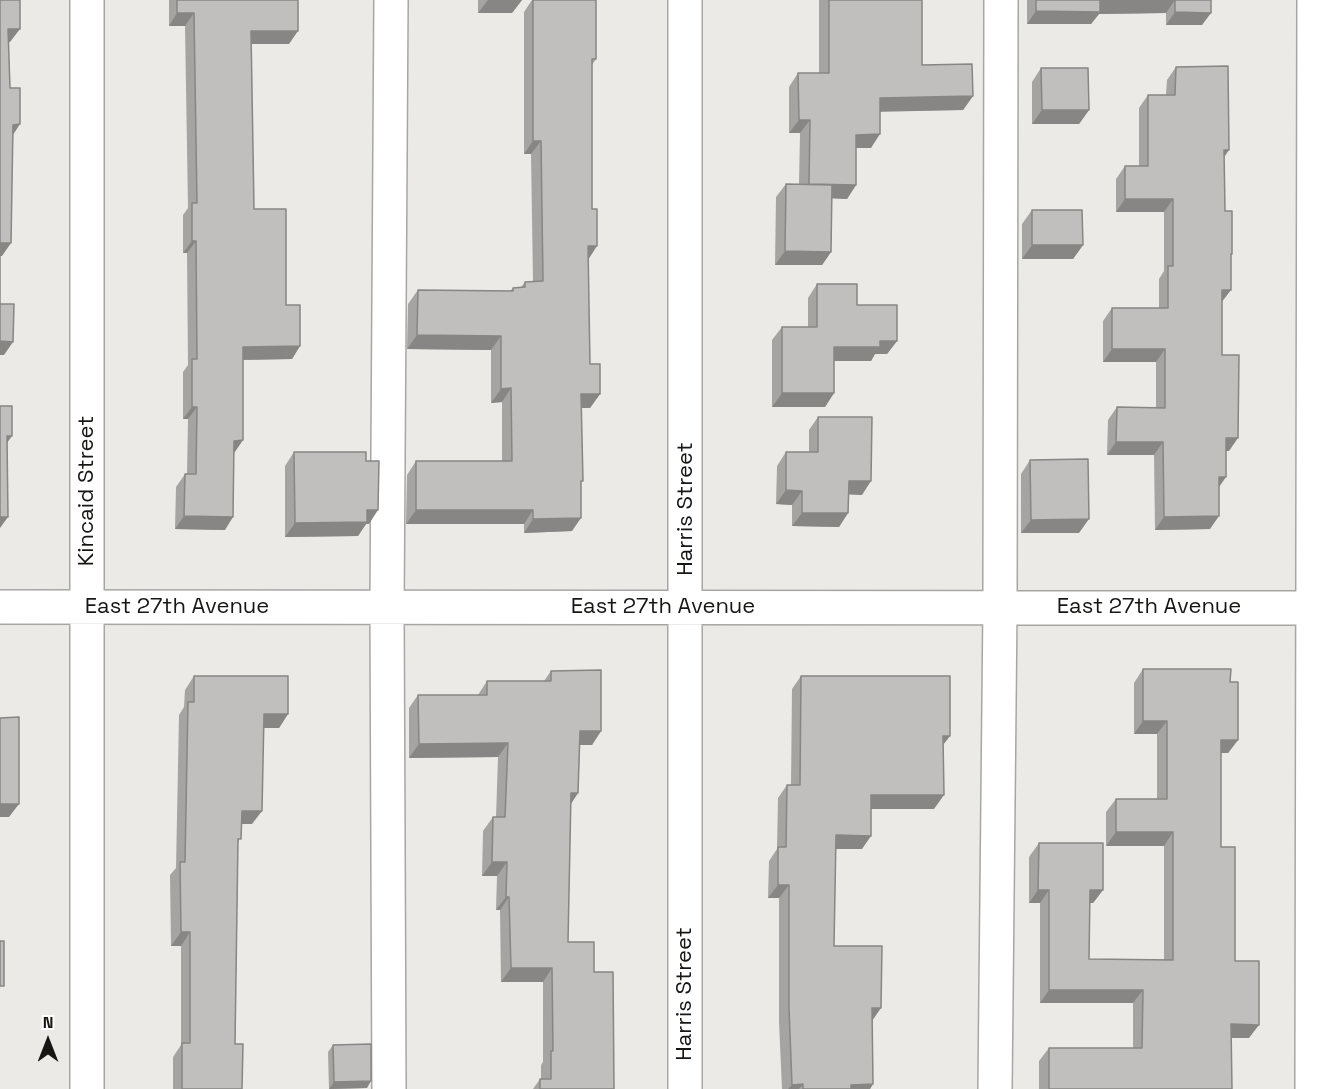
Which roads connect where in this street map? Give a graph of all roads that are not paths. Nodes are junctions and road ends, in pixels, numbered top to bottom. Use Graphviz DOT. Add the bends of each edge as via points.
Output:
graph roads {
  1 [pos="87,0"];
  2 [pos="391,0"];
  3 [pos="686,0"];
  4 [pos="1001,0"];
  5 [pos="1314,0"];
  6 [pos="0,607"];
  7 [pos="88,607"];
  8 [pos="387,607"];
  9 [pos="686,607"];
  10 [pos="1000,607"];
  11 [pos="1319,608"];
  12 [pos="87,1089"];
  13 [pos="389,1089"];
  14 [pos="685,1089"];
  15 [pos="995,1089"];
  16 [pos="1312,1089"];
  1 -- 7 [label="street, Kincaid Street"];
  2 -- 8 [label="street"];
  3 -- 9 [label="street, Harris Street"];
  4 -- 10 [label="street"];
  5 -- 11 [label="street"];
  6 -- 7 [label="street, East 27th Avenue"];
  7 -- 8 [label="street, East 27th Avenue"];
  7 -- 12 [label="street, Kincaid Street"];
  8 -- 9 [label="street, East 27th Avenue"];
  8 -- 13 [label="street"];
  9 -- 10 [label="street, East 27th Avenue"];
  9 -- 14 [label="street, Harris Street"];
  10 -- 11 [label="street, East 27th Avenue"];
  10 -- 15 [label="street"];
  11 -- 16 [label="street"];
}
